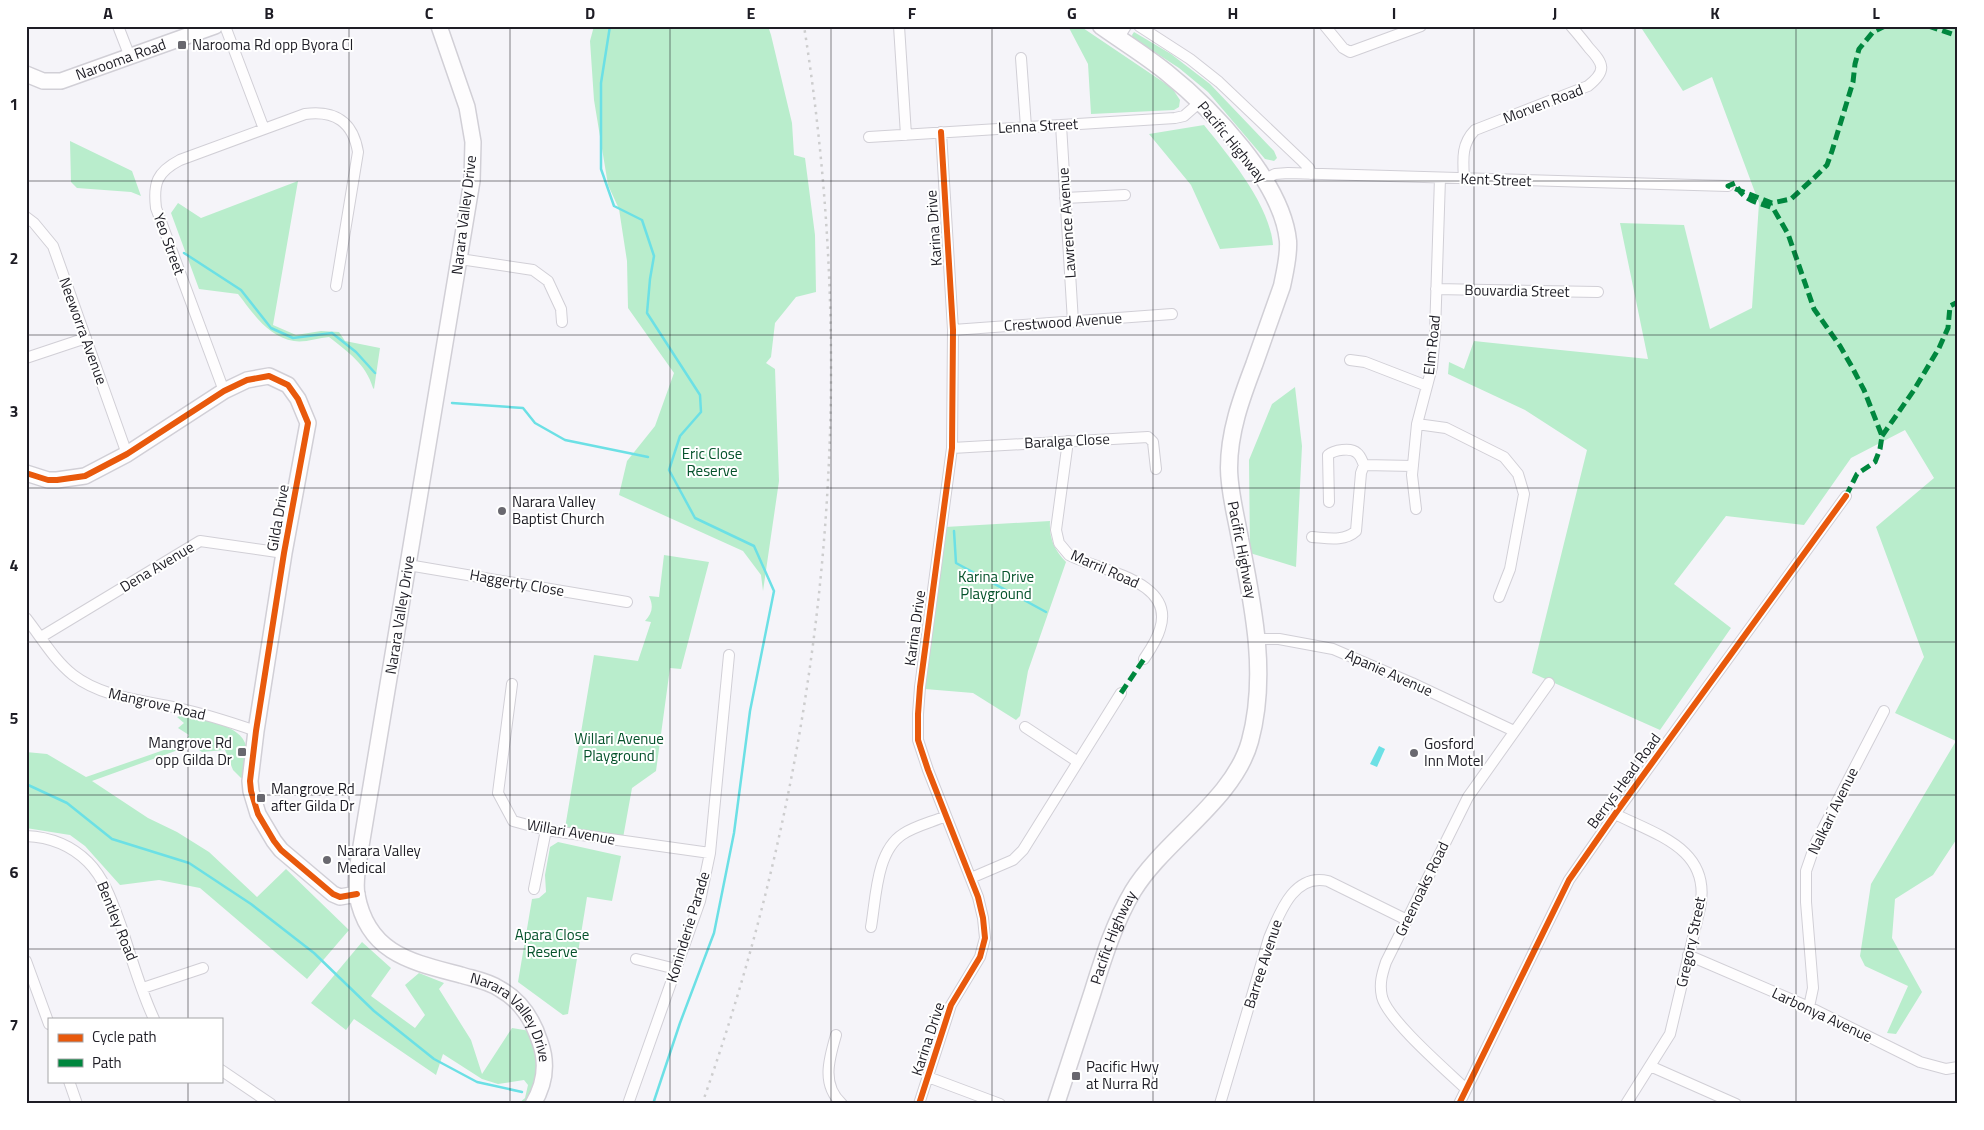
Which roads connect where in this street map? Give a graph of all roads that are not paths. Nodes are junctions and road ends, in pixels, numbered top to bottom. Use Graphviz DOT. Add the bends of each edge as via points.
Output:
graph roads {
  1 [pos="118,26"];
  2 [pos="215,26"];
  3 [pos="225,26"];
  4 [pos="439,26"];
  5 [pos="899,26"];
  6 [pos="1100,26"];
  7 [pos="1140,26"];
  8 [pos="1325,26"];
  9 [pos="1421,26"];
  10 [pos="1571,26"];
  11 [pos="1122,32"];
  12 [pos="130,56"];
  13 [pos="1021,58"];
  14 [pos="26,74"];
  15 [pos="1200,102"];
  16 [pos="1061,125"];
  17 [pos="1026,127"];
  18 [pos="264,129"];
  19 [pos="941,132"];
  20 [pos="906,134"];
  21 [pos="869,137"];
  22 [pos="1311,174"];
  23 [pos="1440,178"];
  24 [pos="1265,179"];
  25 [pos="1464,179"];
  26 [pos="1728,186"];
  27 [pos="1125,195"];
  28 [pos="1065,198"];
  29 [pos="26,217"];
  30 [pos="460,259"];
  31 [pos="336,286"];
  32 [pos="1436,289"];
  33 [pos="1598,292"];
  34 [pos="1172,314"];
  35 [pos="562,322"];
  36 [pos="1073,322"];
  37 [pos="953,330"];
  38 [pos="86,338"];
  39 [pos="26,358"];
  40 [pos="1350,360"];
  41 [pos="1426,386"];
  42 [pos="224,391"];
  43 [pos="1418,424"];
  44 [pos="1068,441"];
  45 [pos="952,448"];
  46 [pos="127,454"];
  47 [pos="1364,465"];
  48 [pos="1413,466"];
  49 [pos="1156,469"];
  50 [pos="26,474"];
  51 [pos="1846,496"];
  52 [pos="1329,502"];
  53 [pos="1416,509"];
  54 [pos="1312,537"];
  55 [pos="284,553"];
  56 [pos="408,564"];
  57 [pos="1499,597"];
  58 [pos="626,602"];
  59 [pos="26,618"];
  60 [pos="41,637"];
  61 [pos="1257,639"];
  62 [pos="729,655"];
  63 [pos="1144,659"];
  64 [pos="1549,683"];
  65 [pos="512,684"];
  66 [pos="1121,694"];
  67 [pos="1884,711"];
  68 [pos="1026,726"];
  69 [pos="256,731"];
  70 [pos="1514,731"];
  71 [pos="1078,762"];
  72 [pos="1615,814"];
  73 [pos="946,816"];
  74 [pos="546,830"];
  75 [pos="26,836"];
  76 [pos="710,853"];
  77 [pos="971,878"];
  78 [pos="534,889"];
  79 [pos="357,894"];
  80 [pos="1407,920"];
  81 [pos="871,927"];
  82 [pos="1688,954"];
  83 [pos="636,959"];
  84 [pos="26,961"];
  85 [pos="203,968"];
  86 [pos="676,969"];
  87 [pos="143,988"];
  88 [pos="1809,1007"];
  89 [pos="154,1018"];
  90 [pos="48,1021"];
  91 [pos="836,1035"];
  92 [pos="1650,1066"];
  93 [pos="1958,1067"];
  94 [pos="222,1071"];
  95 [pos="928,1077"];
  96 [pos="69,1082"];
  97 [pos="1466,1089"];
  98 [pos="1061,1102"];
  99 [pos="77,1104"];
  100 [pos="272,1104"];
  101 [pos="532,1104"];
  102 [pos="628,1104"];
  103 [pos="842,1104"];
  104 [pos="919,1104"];
  105 [pos="1000,1104"];
  106 [pos="1220,1104"];
  107 [pos="1459,1104"];
  108 [pos="1626,1104"];
  109 [pos="1736,1104"];
  1 -- 12 [label="street"];
  2 -- 12 [label="main road, Narooma Road"];
  3 -- 18 [label="street"];
  4 -- 30 [label="main road, Narara Valley Drive" via="467,107 473,142 472,181"];
  5 -- 20 [label="street"];
  6 -- 11 [label="main road, Pacific Highway"];
  7 -- 22 [label="street, Pacific Highway" via="1219,82 1302,161"];
  8 -- 9 [label="street" via="1350,52"];
  10 -- 25 [label="street, Morven Road" via="1600,60 1601,70 1596,80 1475,130 1464,147"];
  11 -- 15 [label="main road, Pacific Highway"];
  12 -- 14 [label="main road, Narooma Road" via="61,81 43,81"];
  13 -- 17 [label="street"];
  15 -- 16 [label="street, Lenna Street" via="1184,116 1175,118"];
  15 -- 24 [label="main road, Pacific Highway"];
  16 -- 17 [label="street, Lenna Street"];
  16 -- 28 [label="street, Lawrence Avenue"];
  17 -- 19 [label="street, Lenna Street"];
  18 -- 31 [label="street, Yeo Street" via="305,114 327,113 342,121 354,137 358,152"];
  18 -- 42 [label="street, Yeo Street" via="171,165 160,175 155,189 156,208"];
  19 -- 20 [label="street, Lenna Street"];
  19 -- 37 [label="street, Karina Drive"];
  20 -- 21 [label="street, Lenna Street"];
  22 -- 23 [label="street, Kent Street"];
  22 -- 24 [label="street, Kent Street" via="1275,174"];
  23 -- 25 [label="street, Kent Street"];
  23 -- 32 [label="street, Elm Road"];
  24 -- 61 [label="main road, Pacific Highway" via="1280,211 1288,240 1286,265 1282,286 1236,413 1229,471"];
  25 -- 26 [label="street, Kent Street"];
  27 -- 28 [label="street"];
  28 -- 36 [label="street, Lawrence Avenue"];
  29 -- 38 [label="street, Neeworra Avenue" via="53,246"];
  30 -- 35 [label="street" via="533,270 552,288 561,309"];
  30 -- 56 [label="main road, Narara Valley Drive"];
  32 -- 33 [label="street, Bouvardia Street"];
  32 -- 41 [label="street, Elm Road" via="1432,367"];
  34 -- 36 [label="street, Crestwood Avenue"];
  36 -- 37 [label="street, Crestwood Avenue"];
  37 -- 45 [label="street, Karina Drive"];
  38 -- 39 [label="street"];
  38 -- 46 [label="street, Neeworra Avenue"];
  40 -- 41 [label="street" via="1365,362"];
  41 -- 43 [label="street, Elm Road"];
  42 -- 46 [label="main road, Gilda Drive"];
  42 -- 55 [label="main road, Gilda Drive" via="247,380 269,376 288,385 308,423"];
  43 -- 48 [label="street, Elm Road"];
  43 -- 57 [label="street" via="1446,428 1504,457 1518,474 1524,494 1510,570"];
  44 -- 45 [label="street, Baralga Close"];
  44 -- 49 [label="street, Baralga Close" via="1148,437 1153,442"];
  44 -- 63 [label="street, Marril Road" via="1056,523 1057,537 1069,555 1134,581 1157,598 1162,607 1161,627"];
  45 -- 73 [label="street, Karina Drive" via="918,714 918,740"];
  46 -- 50 [label="main road, Gilda Drive" via="98,471 76,479 48,480"];
  47 -- 48 [label="street"];
  47 -- 52 [label="street" via="1357,452 1352,450 1333,451 1328,455"];
  47 -- 54 [label="street" via="1356,531 1342,538"];
  48 -- 53 [label="street, Elm Road"];
  51 -- 72 [label="street, Berrys Head Road"];
  55 -- 60 [label="street, Dena Avenue" via="200,541"];
  55 -- 69 [label="main road, Gilda Drive"];
  56 -- 58 [label="street, Haggerty Close"];
  56 -- 79 [label="main road, Narara Valley Drive" via="360,855"];
  59 -- 60 [label="street, Mangrove Road"];
  60 -- 69 [label="street, Mangrove Road" via="72,674 100,690 223,719"];
  61 -- 70 [label="street, Apanie Avenue" via="1333,649"];
  61 -- 98 [label="main road, Pacific Highway" via="1256,707 1244,758 1225,787 1135,888 1122,910 1098,975"];
  62 -- 76 [label="street, Koninderie Parade"];
  64 -- 70 [label="street, Greenoaks Road"];
  65 -- 74 [label="street, Willari Avenue" via="498,793 513,821"];
  66 -- 71 [label="street"];
  67 -- 88 [label="street, Nalkari Avenue" via="1816,842 1806,871 1813,988"];
  68 -- 71 [label="street"];
  69 -- 79 [label="main road, Gilda Drive" via="251,791 267,830 281,850 327,890 340,896"];
  70 -- 80 [label="street, Greenoaks Road" via="1465,802"];
  71 -- 77 [label="street" via="1018,856"];
  72 -- 82 [label="street, Gregory Street" via="1682,848 1696,864 1702,897"];
  72 -- 97 [label="street, Berrys Head Road" via="1569,880"];
  73 -- 77 [label="street, Karina Drive"];
  73 -- 81 [label="street" via="904,833 890,847 883,862"];
  74 -- 76 [label="street, Willari Avenue"];
  74 -- 78 [label="street"];
  75 -- 87 [label="street, Bentley Road" via="65,845 95,871 114,908"];
  76 -- 86 [label="street, Koninderie Parade" via="700,900"];
  77 -- 95 [label="street, Karina Drive" via="983,918 984,938 980,957 951,1005"];
  79 -- 101 [label="main road, Narara Valley Drive" via="366,922 382,944 393,952 422,965 487,982 520,1004 538,1035 544,1057 543,1082"];
  80 -- 97 [label="street, Greenoaks Road" via="1383,970 1382,998 1399,1024"];
  80 -- 106 [label="street, Barree Avenue" via="1320,879 1301,884 1279,914 1269,938"];
  82 -- 88 [label="street, Larbonya Avenue"];
  82 -- 92 [label="street, Gregory Street" via="1670,1034"];
  83 -- 86 [label="street"];
  84 -- 90 [label="street"];
  85 -- 87 [label="street"];
  86 -- 102 [label="street, Koninderie Parade"];
  87 -- 89 [label="street, Bentley Road"];
  88 -- 93 [label="street, Larbonya Avenue" via="1920,1062 1946,1069"];
  91 -- 103 [label="street" via="828,1078"];
  92 -- 108 [label="street, Gregory Street"];
  92 -- 109 [label="street"];
  94 -- 100 [label="street"];
  95 -- 104 [label="street, Karina Drive"];
  95 -- 105 [label="street"];
  96 -- 99 [label="street"];
  97 -- 107 [label="street, Berrys Head Road"];
}
